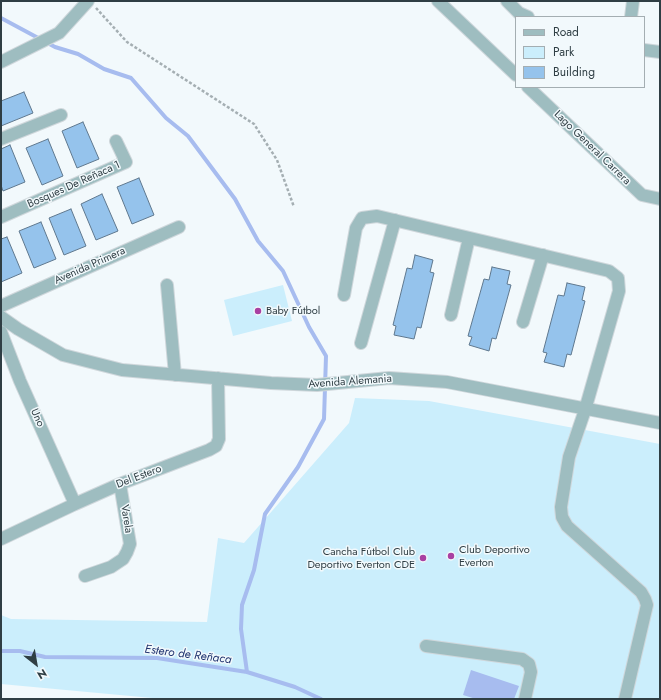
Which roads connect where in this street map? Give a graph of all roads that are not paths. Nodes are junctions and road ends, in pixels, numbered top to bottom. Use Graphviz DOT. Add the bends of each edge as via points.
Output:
graph roads {
  1 [pos="438,1"];
  2 [pos="507,1"];
  3 [pos="633,1"];
  4 [pos="91,4"];
  5 [pos="526,16"];
  6 [pos="631,16"];
  7 [pos="645,50"];
  8 [pos="660,52"];
  9 [pos="1,62"];
  10 [pos="515,74"];
  11 [pos="529,88"];
  12 [pos="61,114"];
  13 [pos="1,139"];
  14 [pos="116,141"];
  15 [pos="660,199"];
  16 [pos="1,217"];
  17 [pos="395,220"];
  18 [pos="179,227"];
  19 [pos="468,238"];
  20 [pos="542,255"];
  21 [pos="168,285"];
  22 [pos="344,295"];
  23 [pos="1,306"];
  24 [pos="451,315"];
  25 [pos="1,317"];
  26 [pos="523,322"];
  27 [pos="1,332"];
  28 [pos="361,343"];
  29 [pos="175,375"];
  30 [pos="218,378"];
  31 [pos="585,410"];
  32 [pos="660,423"];
  33 [pos="120,484"];
  34 [pos="75,504"];
  35 [pos="1,539"];
  36 [pos="85,576"];
  37 [pos="426,646"];
  38 [pos="525,699"];
  39 [pos="625,699"];
  1 -- 10 [label="street"];
  2 -- 5 [label="street"];
  3 -- 6 [label="street"];
  4 -- 9 [label="street" via="59,33"];
  7 -- 8 [label="street"];
  11 -- 15 [label="street, Lago General Carrera" via="642,195"];
  12 -- 13 [label="street"];
  14 -- 16 [label="street, Bosques De Reñaca 1" via="126,162"];
  17 -- 19 [label="street"];
  17 -- 22 [label="street" via="377,216 362,218 356,228"];
  17 -- 28 [label="street"];
  18 -- 23 [label="street, Avenida Primera"];
  19 -- 20 [label="street"];
  19 -- 24 [label="street"];
  20 -- 26 [label="street"];
  20 -- 31 [label="street" via="609,271 616,275 620,282"];
  21 -- 29 [label="street"];
  25 -- 29 [label="street, Avenida Alemania" via="63,355 122,370"];
  27 -- 34 [label="street, Uno"];
  29 -- 30 [label="street, Avenida Alemania"];
  30 -- 31 [label="street, Avenida Alemania" via="317,385 390,378 441,382"];
  30 -- 33 [label="street, Del Estero" via="219,439 216,446"];
  31 -- 32 [label="street, Avenida Alemania"];
  31 -- 39 [label="street" via="570,457 561,507 562,517 567,526 645,598 647,605"];
  33 -- 34 [label="street, Del Estero"];
  33 -- 36 [label="street, Varela" via="130,544 128,552 111,567"];
  34 -- 35 [label="street, Del Estero"];
  37 -- 38 [label="street" via="522,659 529,664 531,672"];
}
